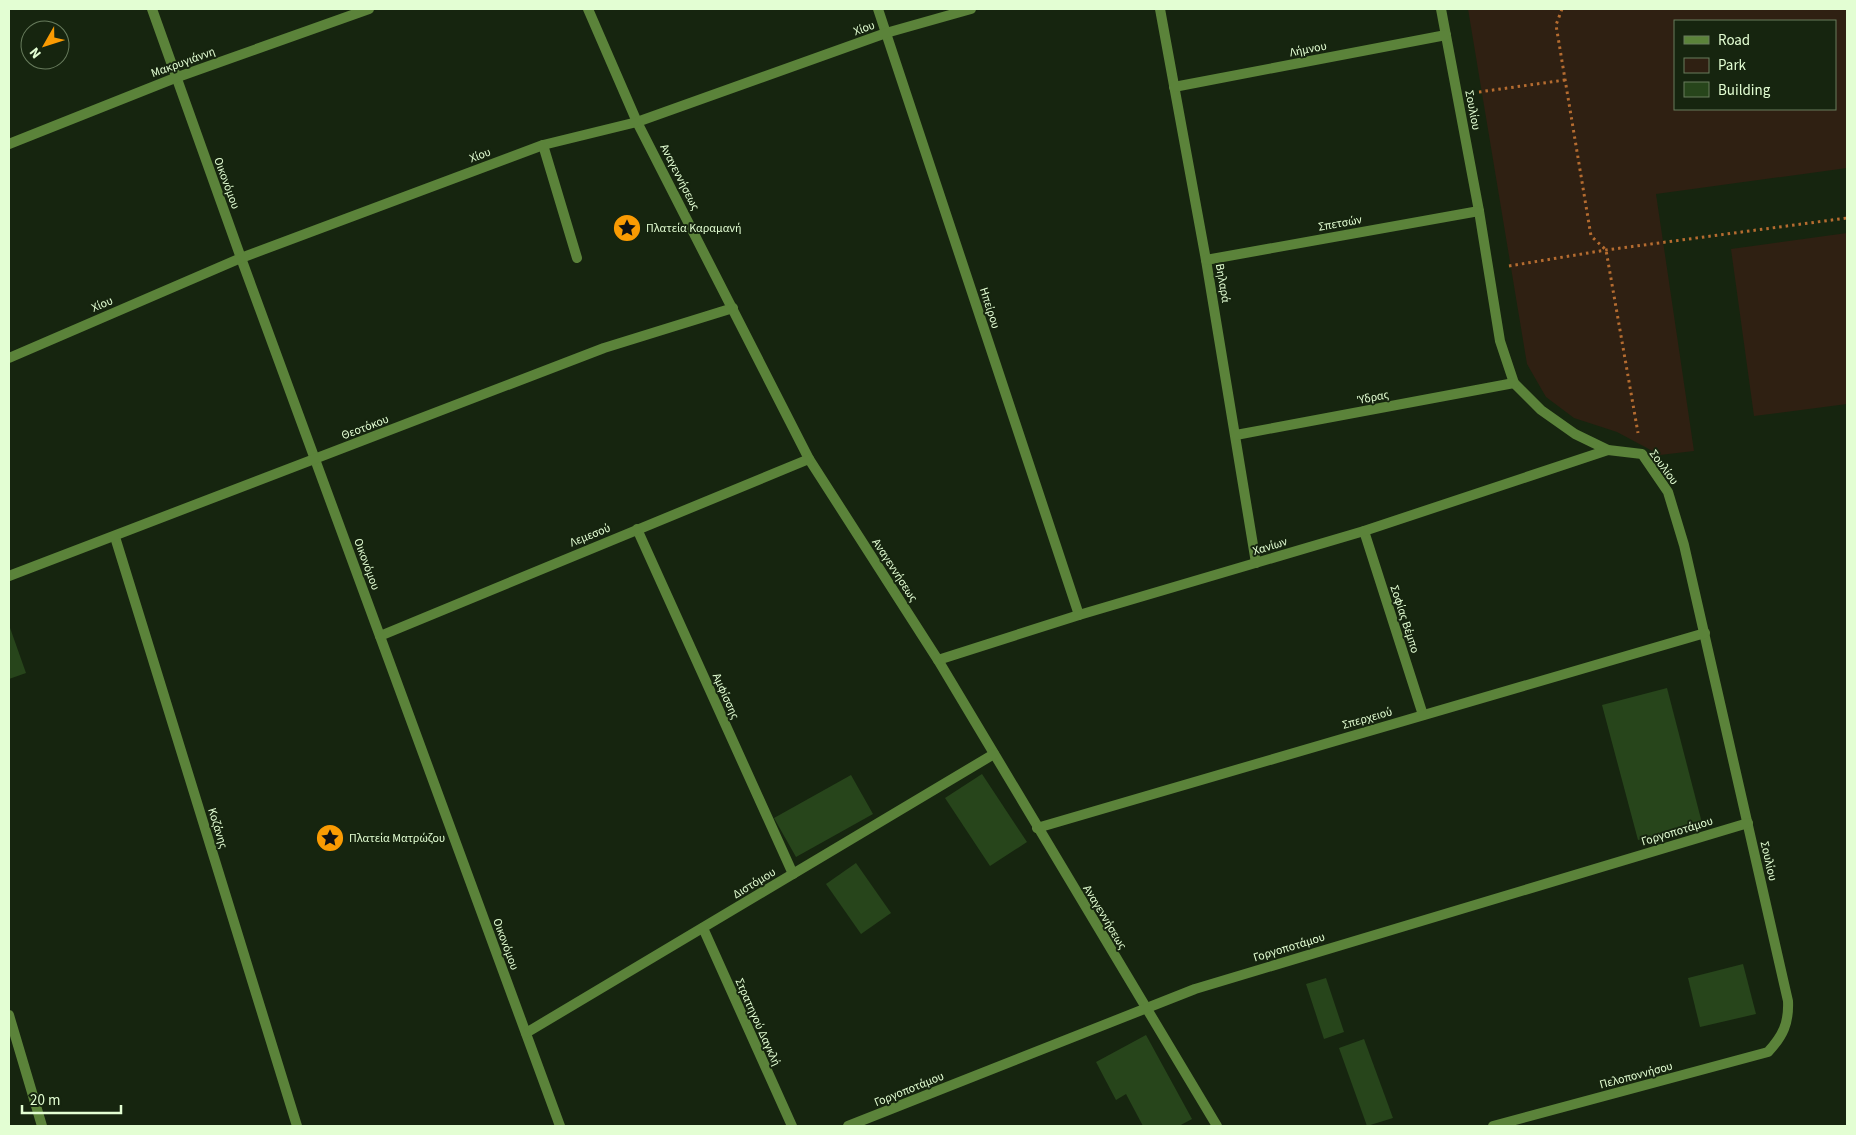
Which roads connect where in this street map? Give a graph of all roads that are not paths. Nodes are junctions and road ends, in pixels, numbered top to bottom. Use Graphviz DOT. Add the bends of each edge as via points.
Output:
graph roads {
  1 [pos="152,9"];
  2 [pos="369,9"];
  3 [pos="588,9"];
  4 [pos="878,9"];
  5 [pos="971,9"];
  6 [pos="1160,9"];
  7 [pos="1441,9"];
  8 [pos="886,33"];
  9 [pos="1446,35"];
  10 [pos="175,78"];
  11 [pos="1174,87"];
  12 [pos="637,122"];
  13 [pos="9,144"];
  14 [pos="543,145"];
  15 [pos="1479,210"];
  16 [pos="241,258"];
  17 [pos="577,258"];
  18 [pos="1206,260"];
  19 [pos="733,308"];
  20 [pos="9,358"];
  21 [pos="1514,383"];
  22 [pos="1236,435"];
  23 [pos="1608,450"];
  24 [pos="809,459"];
  25 [pos="315,460"];
  26 [pos="637,529"];
  27 [pos="1364,531"];
  28 [pos="115,537"];
  29 [pos="1256,563"];
  30 [pos="9,576"];
  31 [pos="1079,614"];
  32 [pos="1704,633"];
  33 [pos="380,636"];
  34 [pos="938,660"];
  35 [pos="1423,715"];
  36 [pos="994,754"];
  37 [pos="1748,823"];
  38 [pos="1037,828"];
  39 [pos="793,874"];
  40 [pos="702,928"];
  41 [pos="1144,1009"];
  42 [pos="9,1015"];
  43 [pos="526,1033"];
  44 [pos="1781,1039"];
  45 [pos="42,1126"];
  46 [pos="297,1126"];
  47 [pos="560,1126"];
  48 [pos="792,1126"];
  49 [pos="848,1126"];
  50 [pos="1217,1126"];
  51 [pos="1493,1126"];
  1 -- 10 [label="street, Οικονόμου"];
  2 -- 10 [label="street, Μακρυγιάννη"];
  3 -- 12 [label="street, Αναγεννήσεως"];
  4 -- 8 [label="street, Ηπείρου"];
  5 -- 8 [label="street, Χίου"];
  6 -- 11 [label="street, Βηλαρά"];
  7 -- 9 [label="street, Σουλίου"];
  8 -- 12 [label="street, Χίου"];
  8 -- 31 [label="street, Ηπείρου"];
  9 -- 11 [label="street, Λήμνου"];
  9 -- 15 [label="street, Σουλίου"];
  10 -- 13 [label="street, Μακρυγιάννη"];
  10 -- 16 [label="street, Οικονόμου"];
  11 -- 18 [label="street, Βηλαρά"];
  12 -- 14 [label="street, Χίου"];
  12 -- 19 [label="street, Αναγεννήσεως"];
  14 -- 16 [label="street, Χίου"];
  14 -- 17 [label="street"];
  15 -- 18 [label="street, Σπετσών"];
  15 -- 21 [label="street, Σουλίου" via="1500,341"];
  16 -- 20 [label="street, Χίου"];
  16 -- 25 [label="street, Οικονόμου"];
  18 -- 22 [label="street, Βηλαρά"];
  19 -- 24 [label="street, Αναγεννήσεως"];
  19 -- 25 [label="street, Θεοτόκου" via="604,348"];
  21 -- 22 [label="street, Ύδρας"];
  21 -- 23 [label="street, Σουλίου" via="1541,410 1575,434"];
  22 -- 29 [label="street, Βηλαρά"];
  23 -- 27 [label="street, Χανίων"];
  23 -- 32 [label="street, Σουλίου" via="1642,454 1668,492"];
  24 -- 26 [label="street, Λεμεσού"];
  24 -- 34 [label="street, Αναγεννήσεως"];
  25 -- 28 [label="street, Θεοτόκου"];
  25 -- 33 [label="street, Οικονόμου"];
  26 -- 33 [label="street, Λεμεσού"];
  26 -- 39 [label="street, Αμφίσσης"];
  27 -- 29 [label="street, Χανίων"];
  27 -- 35 [label="street, Σοφίας Βέμπο"];
  28 -- 30 [label="street, Θεοτόκου"];
  28 -- 46 [label="street, Κοζάνης"];
  29 -- 31 [label="street, Χανίων"];
  31 -- 34 [label="street, Χανίων"];
  32 -- 35 [label="street, Σπερχειού"];
  32 -- 37 [label="street, Σουλίου"];
  33 -- 43 [label="street, Οικονόμου"];
  34 -- 36 [label="street, Αναγεννήσεως"];
  35 -- 38 [label="street, Σπερχειού"];
  36 -- 38 [label="street, Αναγεννήσεως"];
  36 -- 39 [label="street, Διστόμου"];
  37 -- 41 [label="street, Γοργοποτάμου" via="1216,983"];
  37 -- 44 [label="street, Σουλίου" via="1788,1001 1788,1019"];
  38 -- 41 [label="street, Αναγεννήσεως"];
  39 -- 40 [label="street, Διστόμου"];
  40 -- 43 [label="street, Διστόμου"];
  40 -- 48 [label="street, Στρατηγού Δαγκλή"];
  41 -- 49 [label="street, Γοργοποτάμου"];
  41 -- 50 [label="street, Αναγεννήσεως"];
  42 -- 45 [label="street"];
  43 -- 47 [label="street, Οικονόμου"];
  44 -- 51 [label="street, Πελοποννήσου" via="1768,1052 1750,1058"];
}
